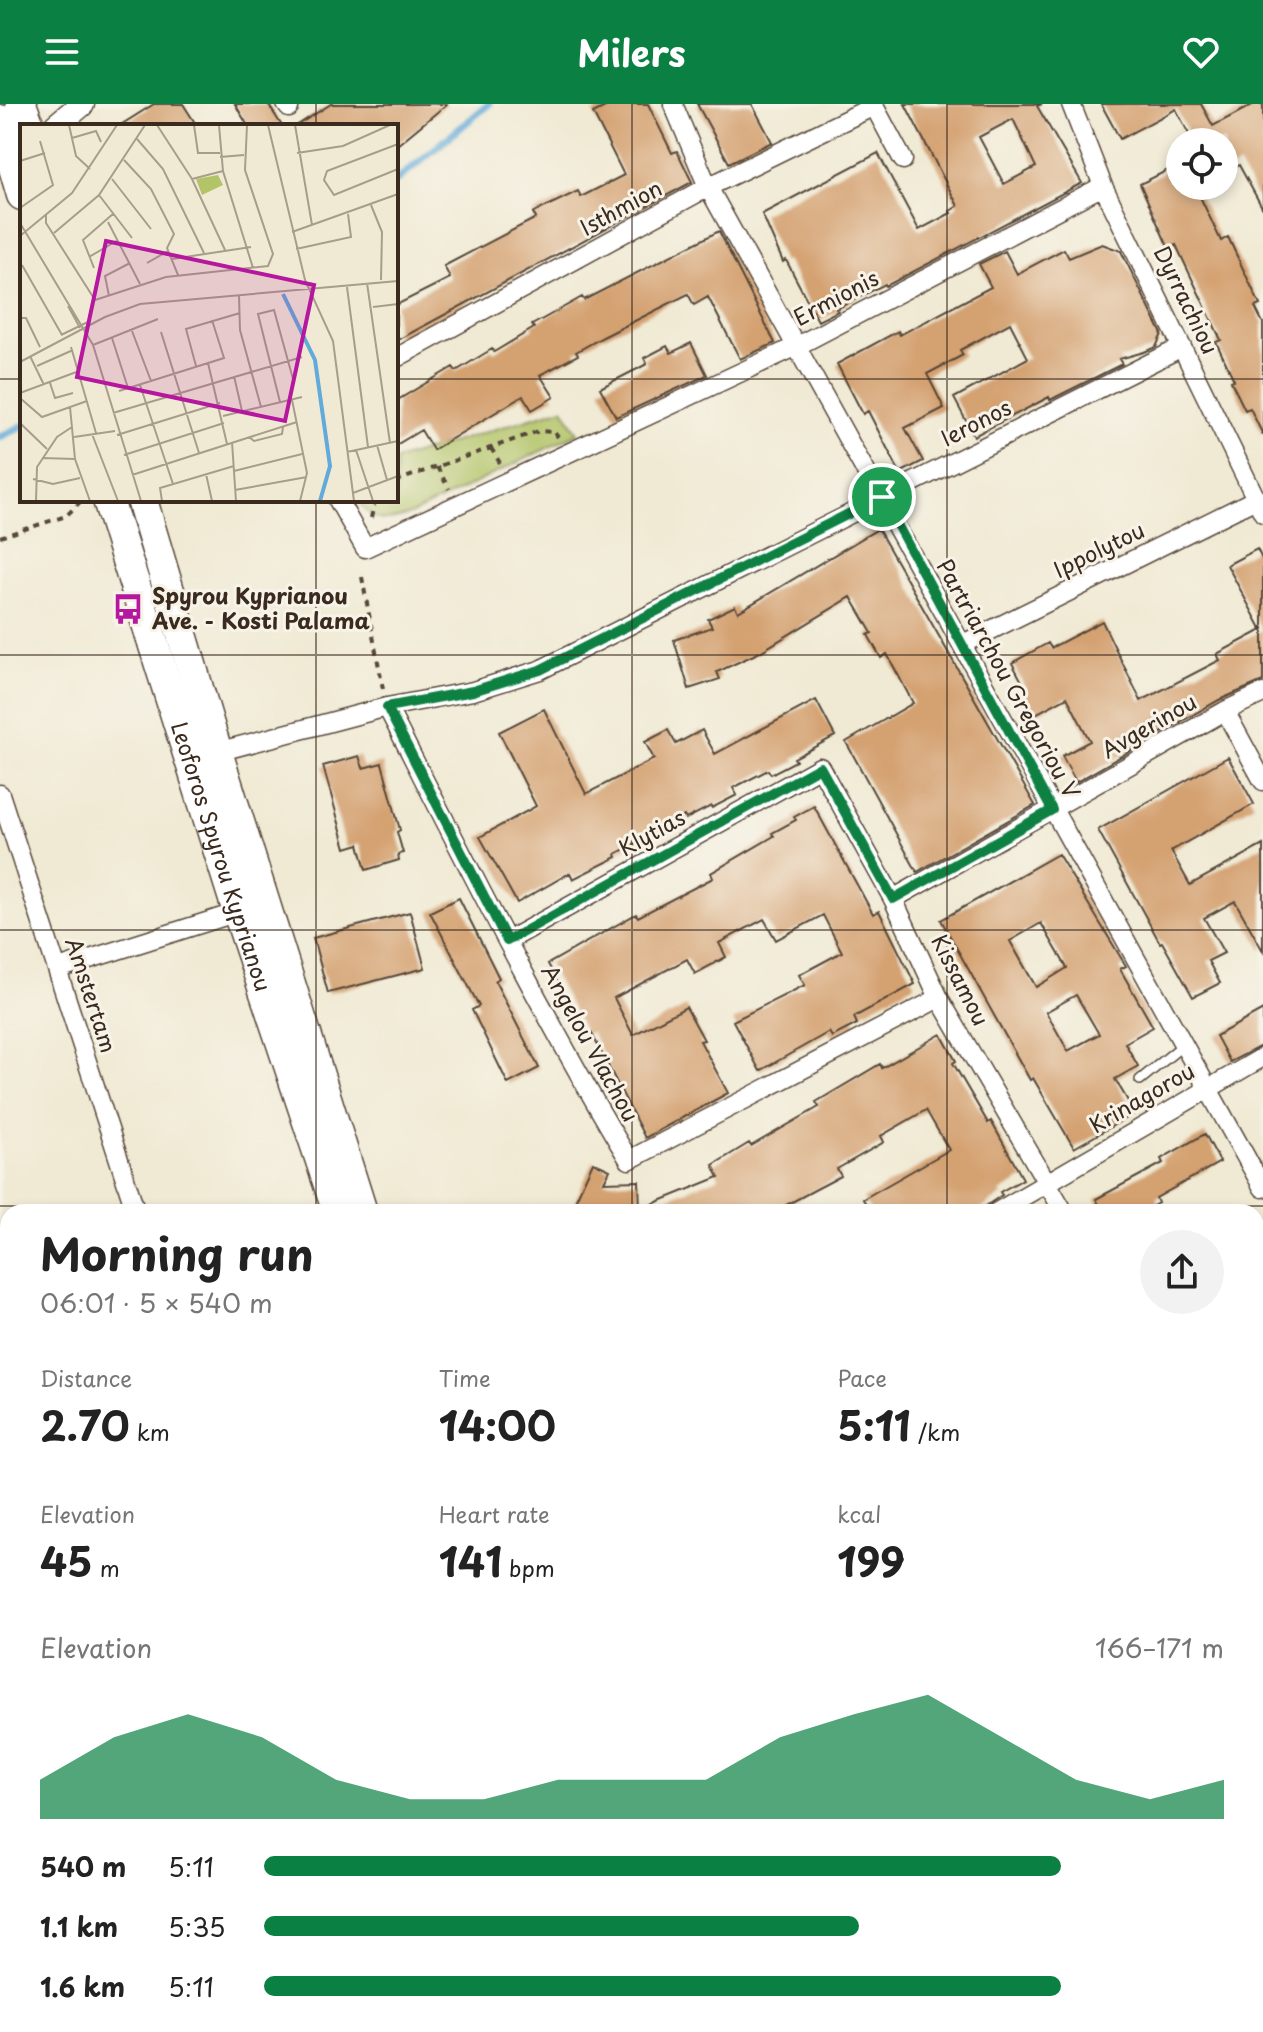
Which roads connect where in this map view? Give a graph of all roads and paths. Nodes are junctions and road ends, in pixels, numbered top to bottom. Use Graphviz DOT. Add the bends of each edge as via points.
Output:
graph roads {
  1 [pos="21,104"];
  2 [pos="82,104"];
  3 [pos="673,104"];
  4 [pos="1071,104"];
  5 [pos="873,105"];
  6 [pos="0,120"];
  7 [pos="28,124"];
  8 [pos="58,124"];
  9 [pos="903,160"];
  10 [pos="12,162"];
  11 [pos="1103,186"];
  12 [pos="708,187"];
  13 [pos="20,188"];
  14 [pos="797,346"];
  15 [pos="1182,347"];
  16 [pos="398,357"];
  17 [pos="561,441"];
  18 [pos="491,448"];
  19 [pos="437,467"];
  20 [pos="504,469"];
  21 [pos="398,480"];
  22 [pos="452,494"];
  23 [pos="882,497"];
  24 [pos="80,502"];
  25 [pos="109,502"];
  26 [pos="143,502"];
  27 [pos="339,502"];
  28 [pos="374,502"];
  29 [pos="1259,506"];
  30 [pos="370,520"];
  31 [pos="0,537"];
  32 [pos="362,577"];
  33 [pos="963,644"];
  34 [pos="1263,693"];
  35 [pos="387,707"];
  36 [pos="1225,711"];
  37 [pos="217,752"];
  38 [pos="820,767"];
  39 [pos="1263,781"];
  40 [pos="0,794"];
  41 [pos="1052,810"];
  42 [pos="893,899"];
  43 [pos="238,912"];
  44 [pos="507,941"];
  45 [pos="58,969"];
  46 [pos="939,998"];
  47 [pos="1183,1045"];
  48 [pos="1263,1057"];
  49 [pos="1140,1080"];
  50 [pos="1207,1088"];
  51 [pos="1045,1182"];
  52 [pos="1263,1188"];
  53 [pos="133,1204"];
  54 [pos="335,1204"];
  55 [pos="359,1204"];
  56 [pos="1010,1204"];
  57 [pos="1059,1204"];
  1 -- 7 [label="main road"];
  2 -- 8 [label="street"];
  3 -- 12 [label="street, Partriarchou Gregoriou V"];
  4 -- 11 [label="street, Dyrrachiou"];
  5 -- 9 [label="street"];
  5 -- 12 [label="street, Isthmion"];
  6 -- 10 [label="main road"];
  10 -- 13 [label="main road"];
  11 -- 14 [label="street, Ermionis"];
  11 -- 15 [label="street, Dyrrachiou"];
  12 -- 14 [label="street, Partriarchou Gregoriou V"];
  12 -- 16 [label="street, Isthmion"];
  14 -- 23 [label="street, Partriarchou Gregoriou V"];
  14 -- 27 [label="street, Ermionis" via="365,548"];
  15 -- 23 [label="street, Ieronos"];
  15 -- 29 [label="street, Dyrrachiou"];
  17 -- 18 [label="path" via="554,432 539,431"];
  18 -- 19 [label="path"];
  18 -- 20 [label="path"];
  19 -- 21 [label="path"];
  19 -- 22 [label="path"];
  23 -- 33 [label="street, Partriarchou Gregoriou V"];
  23 -- 35 [label="street, Ieronos" via="540,670 473,691"];
  24 -- 31 [label="path" via="66,516"];
  25 -- 43 [label="main road, Leoforos Spyrou Kyprianou"];
  26 -- 37 [label="main road, Leoforos Spyrou Kyprianou"];
  28 -- 30 [label="path"];
  29 -- 33 [label="street, Ippolytou"];
  32 -- 35 [label="path"];
  33 -- 41 [label="street, Partriarchou Gregoriou V"];
  34 -- 36 [label="street, Avgerinou"];
  35 -- 37 [label="street"];
  35 -- 44 [label="street, Angelou Vlachou"];
  36 -- 39 [label="street"];
  36 -- 41 [label="street, Avgerinou"];
  37 -- 55 [label="main road, Leoforos Spyrou Kyprianou"];
  38 -- 42 [label="street, Kissamou"];
  38 -- 44 [label="street, Klytias"];
  40 -- 45 [label="street, Amstertam"];
  41 -- 42 [label="street, Avgerinou"];
  41 -- 47 [label="street, Partriarchou Gregoriou V"];
  42 -- 46 [label="street, Kissamou"];
  43 -- 45 [label="street"];
  43 -- 54 [label="main road, Leoforos Spyrou Kyprianou"];
  44 -- 46 [label="street, Angelou Vlachou" via="629,1160"];
  45 -- 53 [label="street, Amstertam"];
  46 -- 51 [label="street, Kissamou"];
  47 -- 49 [label="lane"];
  47 -- 50 [label="street, Partriarchou Gregoriou V"];
  48 -- 50 [label="street, Krinagorou"];
  50 -- 51 [label="street, Krinagorou"];
  50 -- 52 [label="street, Partriarchou Gregoriou V"];
  51 -- 56 [label="street, Krinagorou"];
  51 -- 57 [label="street, Kissamou"];
}
